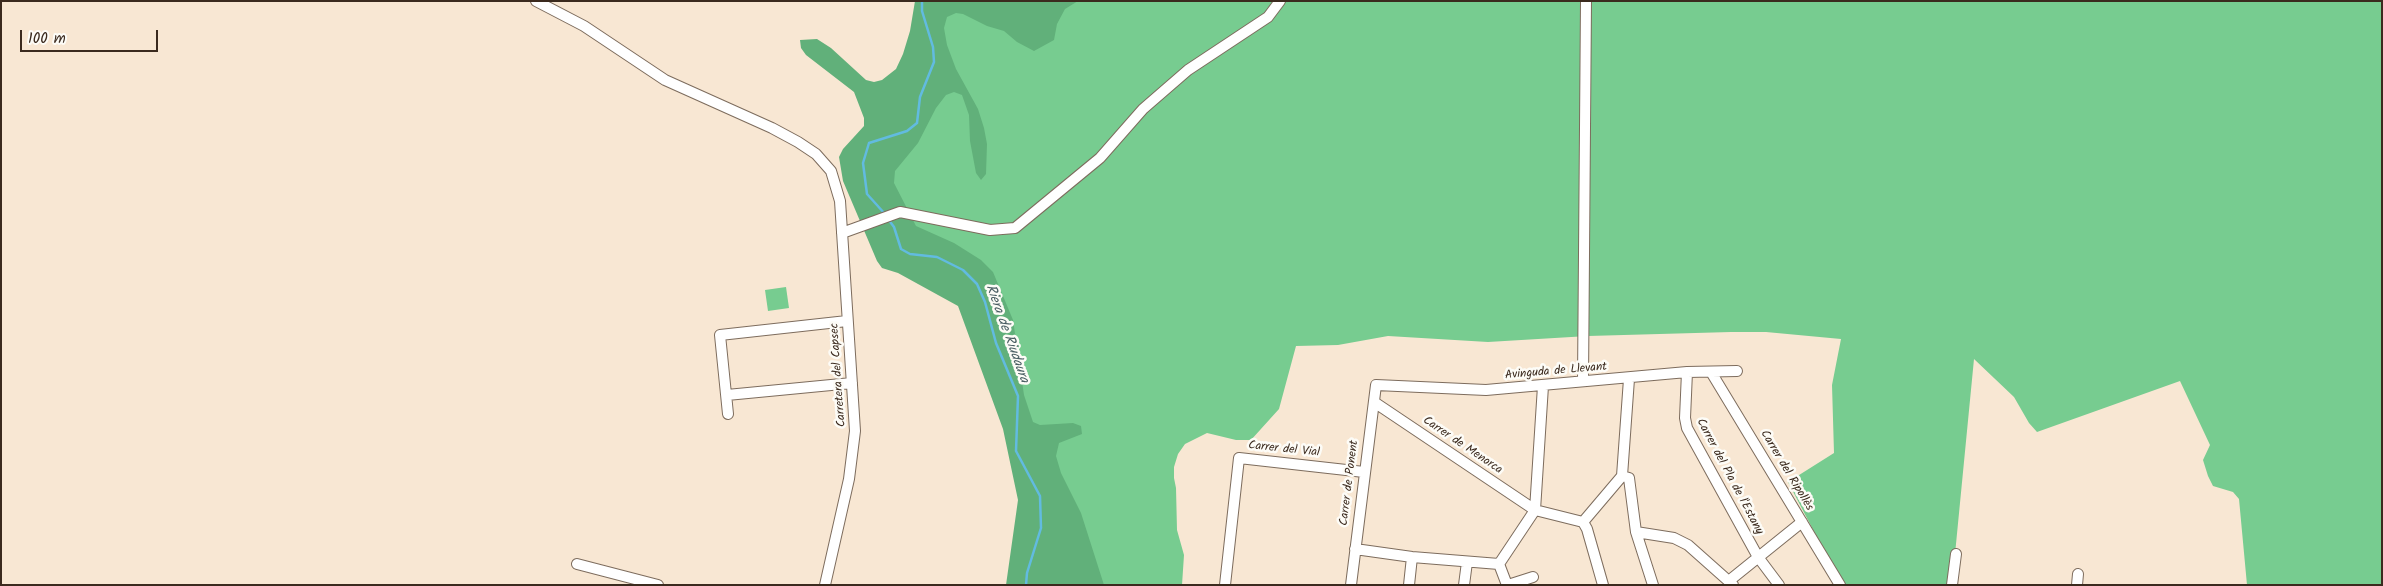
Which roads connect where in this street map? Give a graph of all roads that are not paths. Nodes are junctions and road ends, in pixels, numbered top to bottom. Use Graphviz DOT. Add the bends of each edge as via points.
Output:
graph roads {
  1 [pos="536,1"];
  2 [pos="1280,1"];
  3 [pos="1586,1"];
  4 [pos="842,233"];
  5 [pos="847,321"];
  6 [pos="1737,371"];
  7 [pos="1687,372"];
  8 [pos="1710,372"];
  9 [pos="1629,378"];
  10 [pos="1583,381"];
  11 [pos="852,383"];
  12 [pos="1376,385"];
  13 [pos="1543,386"];
  14 [pos="727,395"];
  15 [pos="1374,402"];
  16 [pos="728,414"];
  17 [pos="1364,472"];
  18 [pos="1622,476"];
  19 [pos="1536,510"];
  20 [pos="1583,522"];
  21 [pos="1802,522"];
  22 [pos="1636,532"];
  23 [pos="1355,549"];
  24 [pos="1956,554"];
  25 [pos="1412,557"];
  26 [pos="1758,557"];
  27 [pos="1467,562"];
  28 [pos="577,564"];
  29 [pos="1499,564"];
  30 [pos="1534,577"];
  31 [pos="614,580"];
  32 [pos="1731,583"];
  33 [pos="658,585"];
  34 [pos="825,585"];
  35 [pos="1225,585"];
  36 [pos="1351,585"];
  37 [pos="1409,585"];
  38 [pos="1464,585"];
  39 [pos="1507,585"];
  40 [pos="1603,585"];
  41 [pos="1653,585"];
  42 [pos="1779,585"];
  43 [pos="1840,585"];
  44 [pos="1952,585"];
  1 -- 4 [label="street, Carretera del Capsec" via="584,26 665,80 772,128 816,154 831,171 837,187"];
  2 -- 4 [label="street" via="1268,17 1188,70 1143,108 1100,158 1016,228 990,230 900,212"];
  3 -- 10 [label="street"];
  4 -- 5 [label="street, Carretera del Capsec"];
  5 -- 11 [label="street, Carretera del Capsec"];
  5 -- 14 [label="street" via="720,335"];
  6 -- 8 [label="street, Avinguda de Llevant"];
  7 -- 8 [label="street, Avinguda de Llevant"];
  7 -- 9 [label="street, Avinguda de Llevant"];
  7 -- 26 [label="street, Carrer del Pla de l'Estany" via="1687,428"];
  8 -- 21 [label="street, Carrer del Ripollès"];
  9 -- 10 [label="street, Avinguda de Llevant"];
  9 -- 18 [label="street"];
  10 -- 13 [label="street, Avinguda de Llevant"];
  11 -- 14 [label="street"];
  11 -- 34 [label="street, Carretera del Capsec" via="855,431 849,479"];
  12 -- 13 [label="street, Avinguda de Llevant" via="1486,390"];
  12 -- 15 [label="street, Carrer de Ponent"];
  13 -- 19 [label="street"];
  14 -- 16 [label="street"];
  15 -- 17 [label="street, Carrer de Ponent"];
  15 -- 19 [label="street, Carrer de Menorca"];
  17 -- 23 [label="street, Carrer de Ponent"];
  17 -- 35 [label="street, Carrer del Vial" via="1239,458"];
  18 -- 20 [label="street"];
  18 -- 22 [label="street" via="1629,478"];
  19 -- 20 [label="street, Carrer de Menorca"];
  19 -- 29 [label="street"];
  20 -- 40 [label="street"];
  21 -- 26 [label="street"];
  21 -- 43 [label="street, Carrer del Ripollès"];
  22 -- 32 [label="street" via="1674,538 1688,545"];
  22 -- 41 [label="street"];
  23 -- 25 [label="street"];
  23 -- 36 [label="street, Carrer de Ponent"];
  24 -- 44 [label="street"];
  25 -- 27 [label="street"];
  25 -- 37 [label="street"];
  26 -- 32 [label="street"];
  26 -- 42 [label="street, Carrer del Pla de l'Estany"];
  27 -- 29 [label="street"];
  27 -- 38 [label="street"];
  28 -- 31 [label="street"];
  29 -- 39 [label="street"];
  30 -- 39 [label="street"];
  31 -- 33 [label="street"];
}
